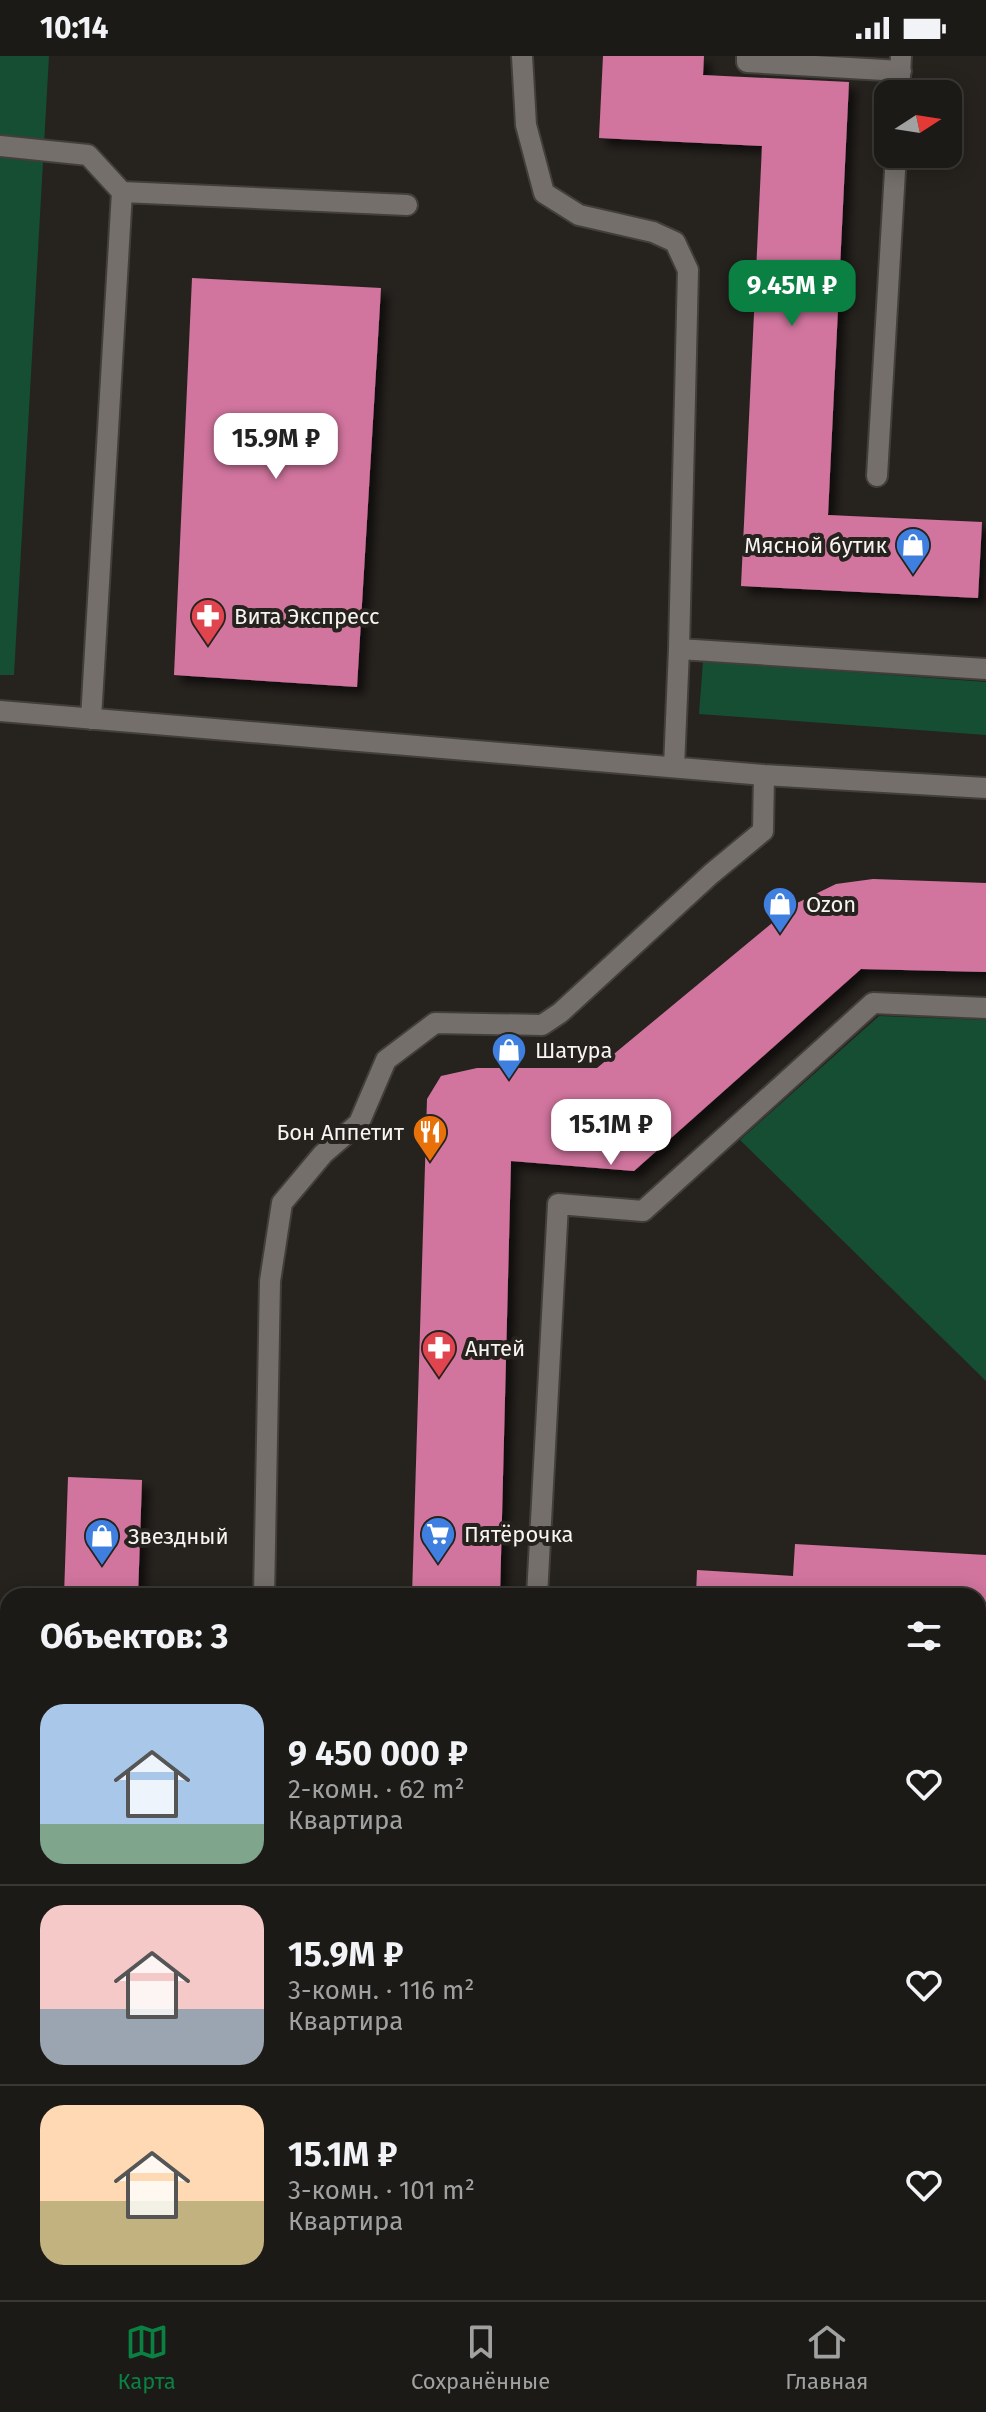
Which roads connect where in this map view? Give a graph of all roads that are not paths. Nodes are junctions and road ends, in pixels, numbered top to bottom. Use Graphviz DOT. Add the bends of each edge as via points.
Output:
graph roads {
  1 [pos="522,56"];
  2 [pos="747,56"];
  3 [pos="901,63"];
  4 [pos="0,146"];
  5 [pos="895,168"];
  6 [pos="122,192"];
  7 [pos="407,205"];
  8 [pos="877,476"];
  9 [pos="679,649"];
  10 [pos="986,669"];
  11 [pos="0,711"];
  12 [pos="91,719"];
  13 [pos="674,767"];
  14 [pos="764,775"];
  15 [pos="986,788"];
  16 [pos="986,1008"];
  17 [pos="264,1588"];
  18 [pos="537,1588"];
  1 -- 9 [label="lane" via="526,125 544,193 579,215 675,242 688,270"];
  2 -- 3 [label="lane" via="747,62"];
  4 -- 6 [label="lane" via="88,155"];
  5 -- 8 [label="lane"];
  6 -- 7 [label="lane"];
  6 -- 12 [label="lane"];
  9 -- 10 [label="lane"];
  9 -- 13 [label="lane"];
  11 -- 12 [label="lane"];
  12 -- 13 [label="lane"];
  13 -- 14 [label="lane"];
  14 -- 15 [label="lane"];
  14 -- 17 [label="lane" via="763,831 560,1013 542,1025 435,1023 386,1060 359,1123 323,1154 282,1203 270,1281"];
  16 -- 18 [label="lane" via="873,1003 643,1211 558,1204"];
}
